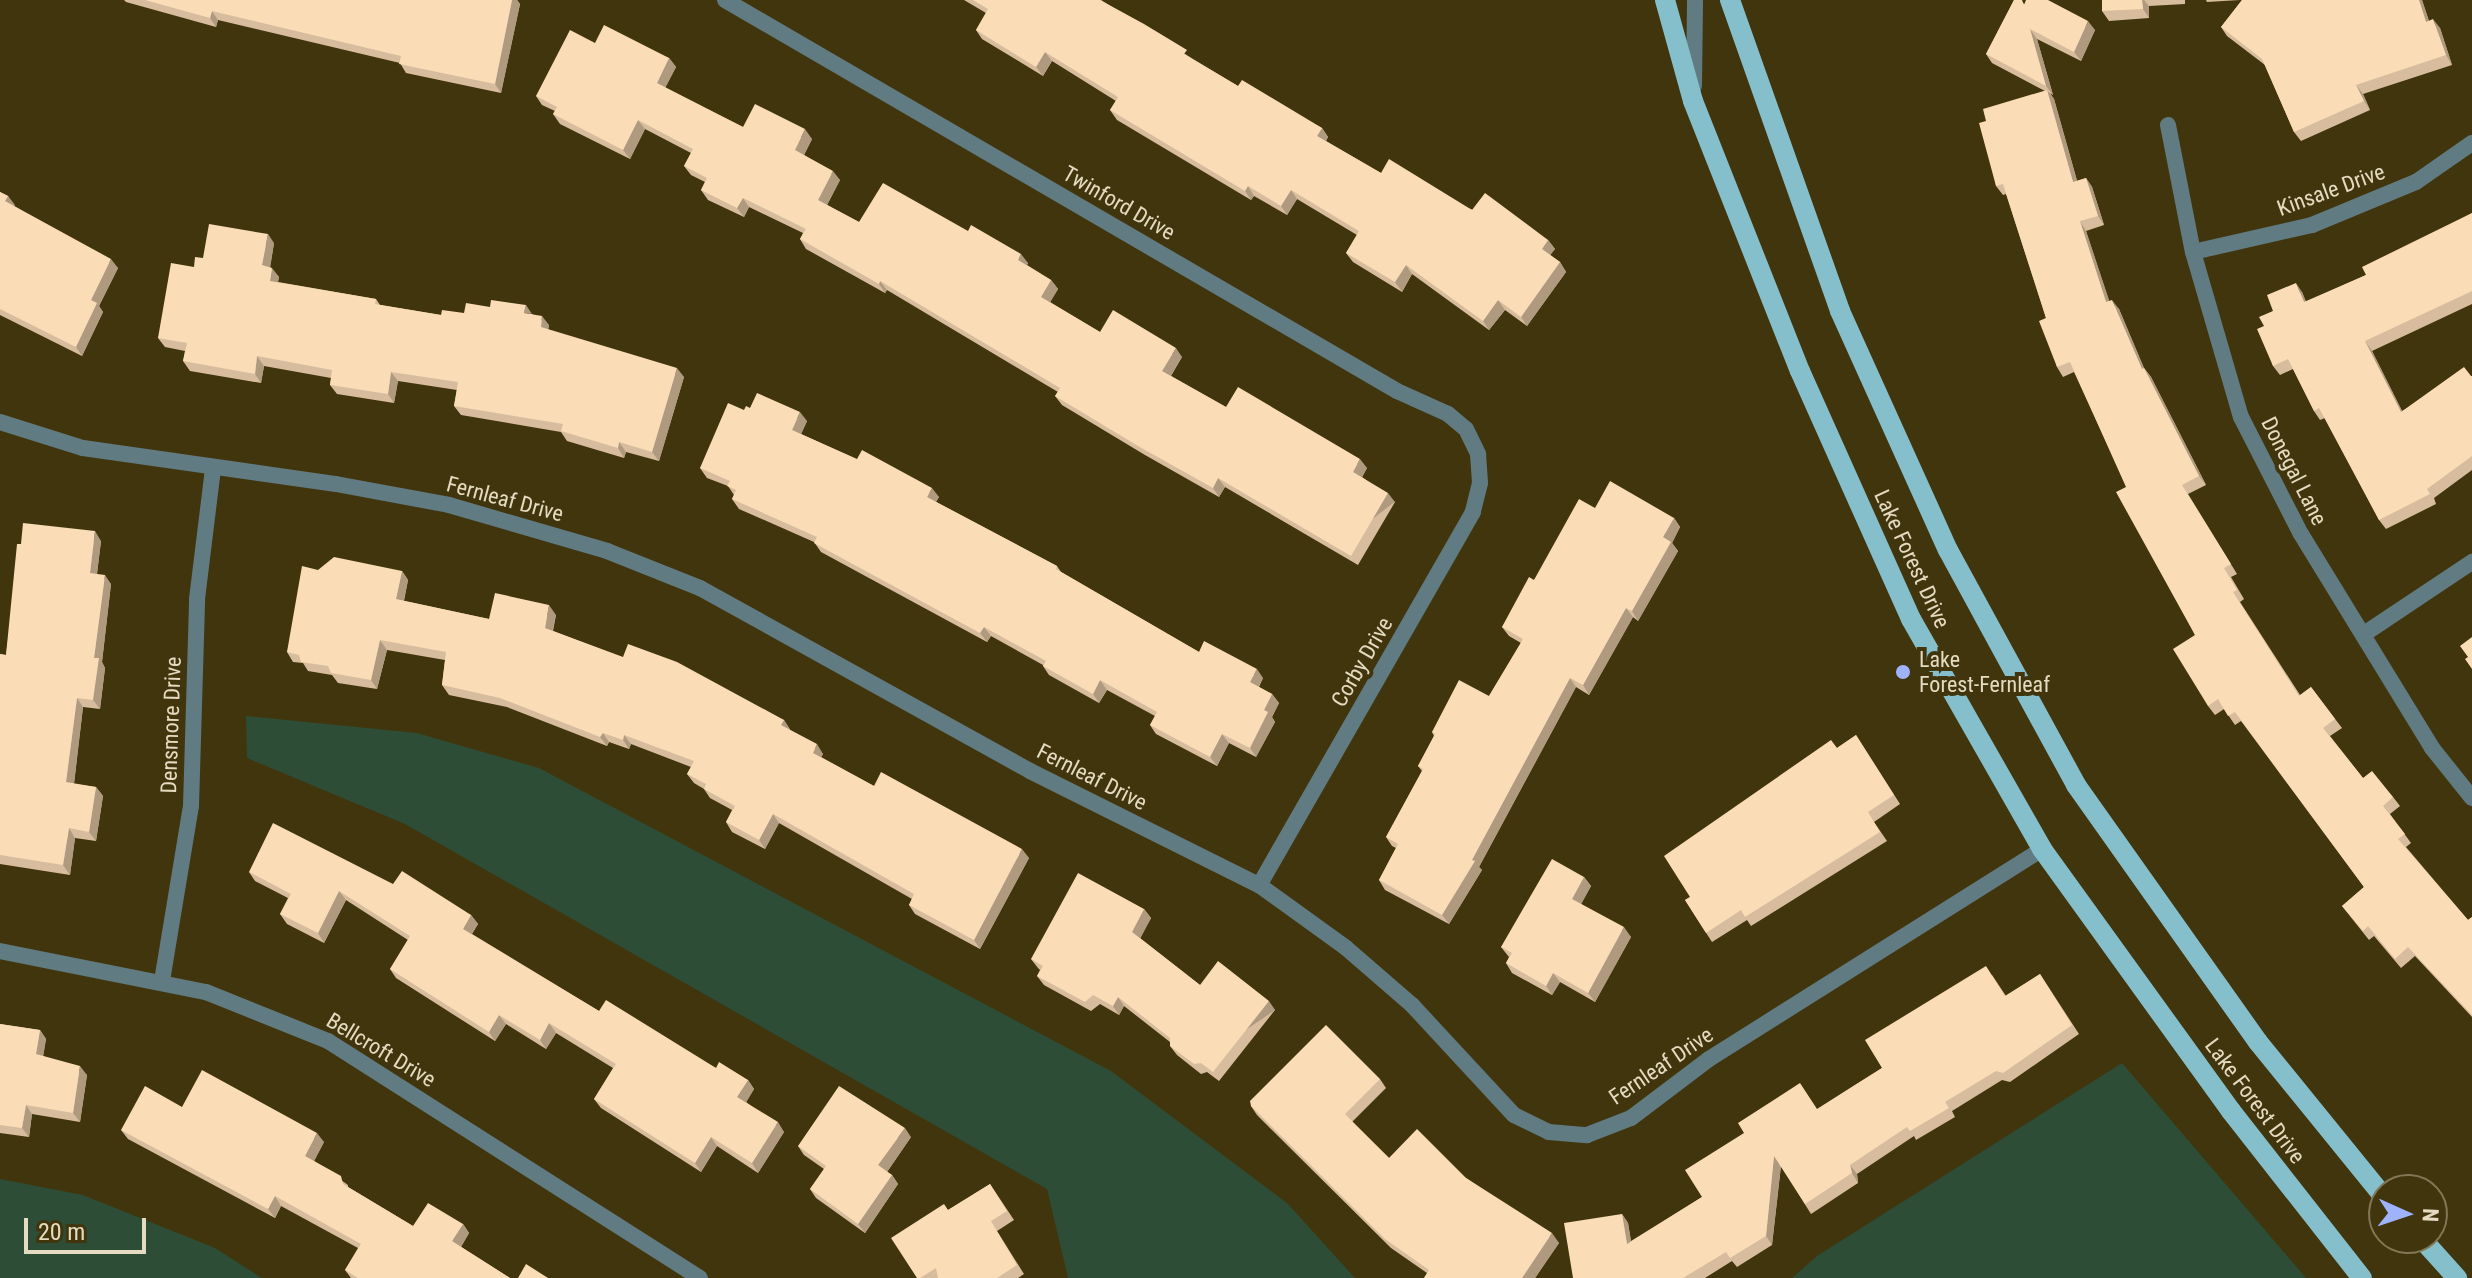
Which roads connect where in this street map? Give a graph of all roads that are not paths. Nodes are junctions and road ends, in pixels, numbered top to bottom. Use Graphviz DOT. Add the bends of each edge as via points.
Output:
graph roads {
  1 [pos="725,0"];
  2 [pos="1665,0"];
  3 [pos="1695,0"];
  4 [pos="1730,0"];
  5 [pos="1693,101"];
  6 [pos="2168,125"];
  7 [pos="2472,143"];
  8 [pos="2193,252"];
  9 [pos="0,422"];
  10 [pos="1478,454"];
  11 [pos="213,468"];
  12 [pos="2472,562"];
  13 [pos="2364,634"];
  14 [pos="2472,798"];
  15 [pos="2042,849"];
  16 [pos="1259,885"];
  17 [pos="0,951"];
  18 [pos="162,981"];
  19 [pos="2368,1177"];
  20 [pos="2435,1254"];
  21 [pos="700,1278"];
  22 [pos="2362,1278"];
  23 [pos="2457,1278"];
  1 -- 10 [label="street, Twinford Drive" via="1397,391 1448,414 1466,429"];
  2 -- 5 [label="main road, Lake Forest Drive"];
  3 -- 5 [label="street"];
  4 -- 19 [label="main road, Lake Forest Drive" via="1840,311 1948,550 2068,772 2258,1042"];
  5 -- 15 [label="main road, Lake Forest Drive" via="1800,371 1911,619"];
  6 -- 8 [label="street, Donegal Lane"];
  7 -- 8 [label="street, Kinsale Drive" via="2416,182 2312,225"];
  8 -- 13 [label="street, Donegal Lane" via="2241,417 2301,534"];
  9 -- 11 [label="street, Fernleaf Drive" via="83,448"];
  10 -- 16 [label="street, Corby Drive" via="1480,483 1473,512"];
  11 -- 16 [label="street, Fernleaf Drive" via="449,505 607,551 687,582 1030,771"];
  11 -- 18 [label="street, Densmore Drive" via="197,599 191,806"];
  12 -- 13 [label="street"];
  13 -- 14 [label="street, Donegal Lane" via="2432,748"];
  15 -- 16 [label="street, Fernleaf Drive" via="1709,1059 1631,1118 1587,1135 1549,1132 1514,1115 1412,1005 1345,947"];
  15 -- 22 [label="main road, Lake Forest Drive" via="2231,1111"];
  17 -- 18 [label="street, Bellcroft Drive"];
  18 -- 21 [label="street, Bellcroft Drive" via="249,1007 328,1041"];
  20 -- 23 [label="main road"];
}
